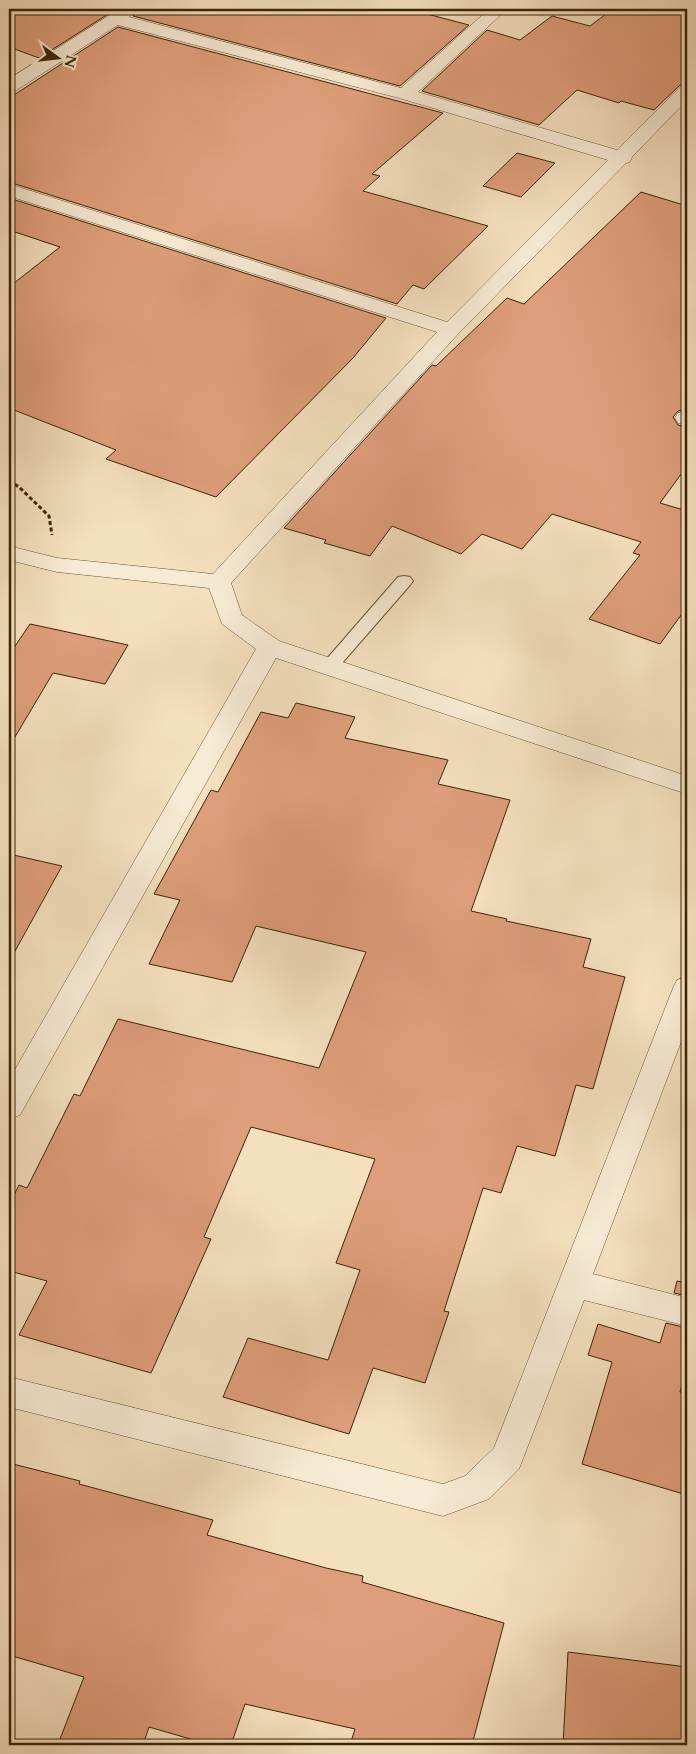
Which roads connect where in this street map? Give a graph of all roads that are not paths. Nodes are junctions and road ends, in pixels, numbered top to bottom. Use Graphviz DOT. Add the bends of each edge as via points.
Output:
graph roads {
  1 [pos="499,9"];
  2 [pos="123,14"];
  3 [pos="9,88"];
  4 [pos="687,90"];
  5 [pos="405,94"];
  6 [pos="623,158"];
  7 [pos="9,190"];
  8 [pos="451,330"];
  9 [pos="9,553"];
  10 [pos="404,581"];
  11 [pos="219,582"];
  12 [pos="270,646"];
  13 [pos="330,666"];
  14 [pos="687,785"];
  15 [pos="687,988"];
  16 [pos="9,1106"];
  17 [pos="574,1283"];
  18 [pos="687,1312"];
  19 [pos="9,1392"];
  1 -- 5 [label="street"];
  2 -- 3 [label="street"];
  2 -- 5 [label="street"];
  4 -- 6 [label="street"];
  5 -- 6 [label="street"];
  6 -- 8 [label="street"];
  7 -- 8 [label="street"];
  8 -- 11 [label="street"];
  9 -- 11 [label="street" via="57,565"];
  10 -- 13 [label="lane"];
  11 -- 12 [label="street" via="231,618"];
  12 -- 13 [label="street"];
  12 -- 16 [label="street"];
  13 -- 14 [label="street"];
  15 -- 17 [label="street"];
  17 -- 18 [label="street"];
  17 -- 19 [label="street" via="507,1458 478,1488 442,1500"];
}
